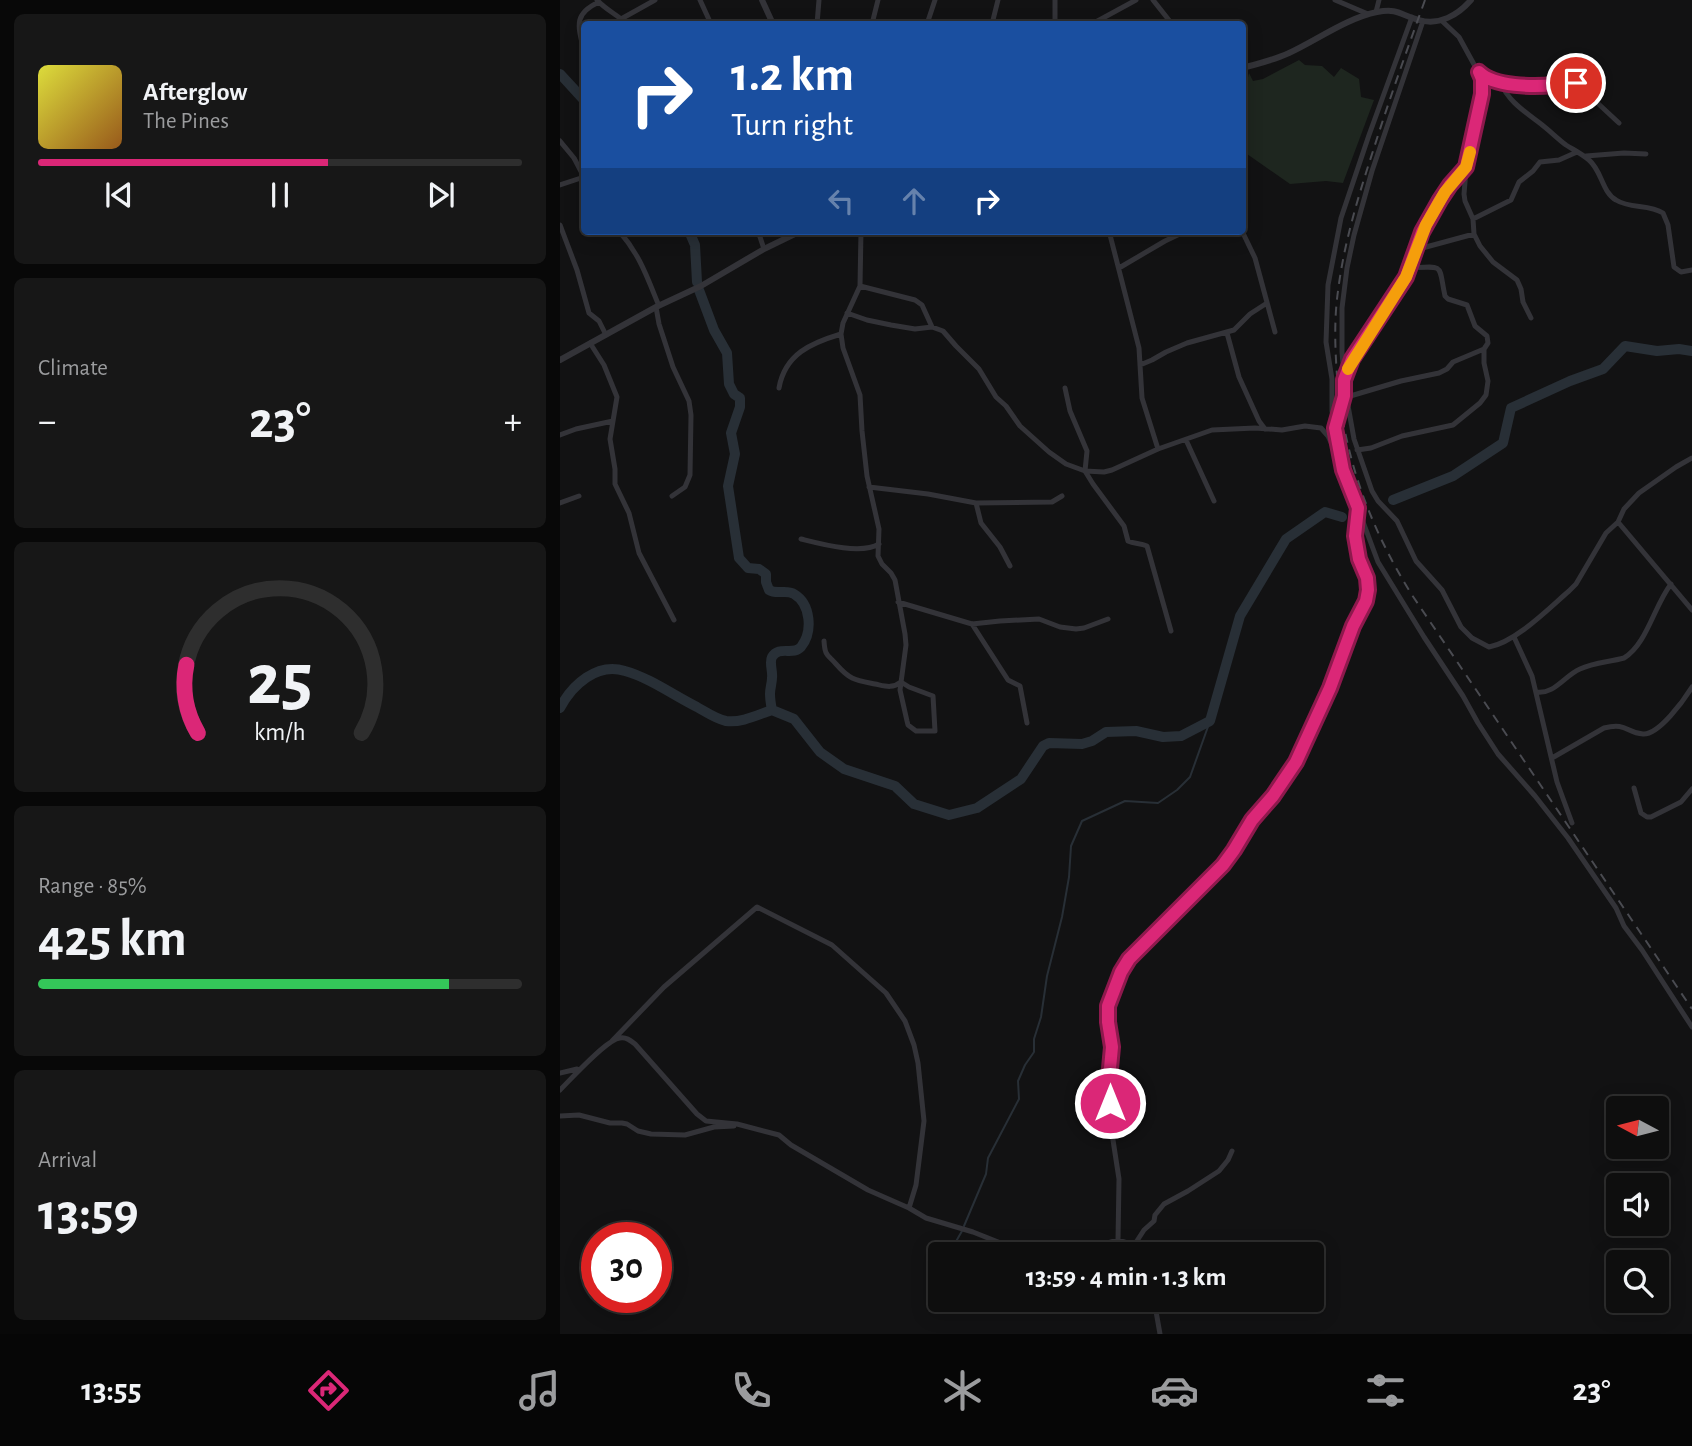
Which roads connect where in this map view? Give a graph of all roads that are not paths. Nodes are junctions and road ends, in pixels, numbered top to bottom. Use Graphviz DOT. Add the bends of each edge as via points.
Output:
graph roads {
  1 [pos="655,0"];
  2 [pos="700,0"];
  3 [pos="762,0"];
  4 [pos="819,0"];
  5 [pos="878,0"];
  6 [pos="935,0"];
  7 [pos="998,0"];
  8 [pos="1055,0"];
  9 [pos="1136,0"];
  10 [pos="1153,0"];
  11 [pos="1335,0"];
  12 [pos="1379,0"];
  13 [pos="1471,0"];
  14 [pos="598,1"];
  15 [pos="1372,13"];
  16 [pos="1412,18"];
  17 [pos="621,19"];
  18 [pos="623,21"];
  19 [pos="710,21"];
  20 [pos="772,21"];
  21 [pos="817,21"];
  22 [pos="873,21"];
  23 [pos="928,21"];
  24 [pos="993,21"];
  25 [pos="1055,21"];
  26 [pos="1098,21"];
  27 [pos="1170,21"];
  28 [pos="1423,21"];
  29 [pos="1442,21"];
  30 [pos="581,39"];
  31 [pos="1246,67"];
  32 [pos="1479,72"];
  33 [pos="1500,82"];
  34 [pos="1619,123"];
  35 [pos="560,141"];
  36 [pos="1580,154"];
  37 [pos="1646,154"];
  38 [pos="1466,167"];
  39 [pos="581,171"];
  40 [pos="581,178"];
  41 [pos="560,185"];
  42 [pos="1473,219"];
  43 [pos="560,225"];
  44 [pos="1474,234"];
  45 [pos="622,235"];
  46 [pos="759,235"];
  47 [pos="793,235"];
  48 [pos="861,235"];
  49 [pos="1110,235"];
  50 [pos="1177,235"];
  51 [pos="1244,235"];
  52 [pos="764,249"];
  53 [pos="1415,250"];
  54 [pos="1119,268"];
  55 [pos="1409,268"];
  56 [pos="1692,270"];
  57 [pos="860,286"];
  58 [pos="1267,303"];
  59 [pos="658,307"];
  60 [pos="847,313"];
  61 [pos="1531,318"];
  62 [pos="932,327"];
  63 [pos="1227,332"];
  64 [pos="1275,332"];
  65 [pos="841,334"];
  66 [pos="606,335"];
  67 [pos="590,343"];
  68 [pos="1484,349"];
  69 [pos="560,360"];
  70 [pos="1140,365"];
  71 [pos="1344,380"];
  72 [pos="779,388"];
  73 [pos="1065,388"];
  74 [pos="1345,389"];
  75 [pos="1347,397"];
  76 [pos="613,421"];
  77 [pos="1335,428"];
  78 [pos="1265,429"];
  79 [pos="560,435"];
  80 [pos="1186,440"];
  81 [pos="1158,449"];
  82 [pos="1357,450"];
  83 [pos="1692,458"];
  84 [pos="1343,470"];
  85 [pos="1085,471"];
  86 [pos="869,487"];
  87 [pos="579,496"];
  88 [pos="672,496"];
  89 [pos="1062,496"];
  90 [pos="1214,501"];
  91 [pos="560,503"];
  92 [pos="976,503"];
  93 [pos="1358,508"];
  94 [pos="1618,522"];
  95 [pos="801,539"];
  96 [pos="879,544"];
  97 [pos="1010,566"];
  98 [pos="1671,584"];
  99 [pos="898,602"];
  100 [pos="1692,610"];
  101 [pos="674,620"];
  102 [pos="1108,620"];
  103 [pos="972,624"];
  104 [pos="1171,631"];
  105 [pos="1514,637"];
  106 [pos="824,641"];
  107 [pos="901,682"];
  108 [pos="1692,687"];
  109 [pos="1536,692"];
  110 [pos="1027,723"];
  111 [pos="1552,758"];
  112 [pos="1634,788"];
  113 [pos="1692,789"];
  114 [pos="1573,823"];
  115 [pos="1692,1027"];
  116 [pos="612,1041"];
  117 [pos="582,1067"];
  118 [pos="560,1073"];
  119 [pos="560,1090"];
  120 [pos="560,1116"];
  121 [pos="744,1126"];
  122 [pos="1232,1151"];
  123 [pos="909,1208"];
  124 [pos="1118,1240"];
  125 [pos="997,1242"];
  126 [pos="1111,1242"];
  127 [pos="1126,1242"];
  128 [pos="1136,1242"];
  129 [pos="1156,1312"];
  130 [pos="1160,1334"];
  1 -- 17 [label="street"];
  2 -- 19 [label="street"];
  3 -- 20 [label="street"];
  4 -- 21 [label="street"];
  5 -- 22 [label="street"];
  6 -- 23 [label="street"];
  7 -- 24 [label="street"];
  8 -- 25 [label="street"];
  9 -- 26 [label="street"];
  10 -- 27 [label="street"];
  11 -- 15 [label="street"];
  12 -- 15 [label="street"];
  13 -- 29 [label="street"];
  14 -- 17 [label="street"];
  14 -- 30 [label="street" via="581,14"];
  15 -- 16 [label="street" via="1394,10"];
  15 -- 31 [label="street" via="1288,54"];
  16 -- 28 [label="street"];
  16 -- 77 [label="street" via="1341,218 1330,273 1326,342"];
  17 -- 18 [label="street"];
  28 -- 29 [label="street"];
  28 -- 71 [label="street" via="1354,235 1342,308"];
  29 -- 32 [label="street" via="1459,37"];
  32 -- 33 [label="street"];
  32 -- 38 [label="street" via="1482,94"];
  33 -- 34 [label="street" via="1576,83"];
  33 -- 36 [label="street" via="1514,104"];
  35 -- 39 [label="street"];
  36 -- 37 [label="street"];
  36 -- 42 [label="street" via="1540,162 1518,182 1511,200"];
  36 -- 56 [label="street" via="1595,166 1616,200 1663,213 1676,270"];
  38 -- 42 [label="street" via="1465,201"];
  38 -- 53 [label="street" via="1445,192"];
  40 -- 41 [label="street"];
  42 -- 44 [label="street"];
  43 -- 66 [label="street" via="589,313"];
  44 -- 53 [label="street"];
  44 -- 61 [label="street" via="1493,262 1517,280"];
  45 -- 59 [label="street" via="644,267"];
  46 -- 52 [label="street"];
  47 -- 52 [label="street"];
  48 -- 57 [label="street"];
  49 -- 54 [label="street"];
  50 -- 54 [label="street"];
  51 -- 58 [label="street"];
  52 -- 59 [label="street"];
  53 -- 55 [label="street"];
  54 -- 70 [label="street"];
  55 -- 68 [label="street" via="1441,271 1446,298 1467,305 1475,326 1487,336"];
  55 -- 71 [label="street" via="1352,359"];
  57 -- 60 [label="street"];
  57 -- 62 [label="street" via="915,300"];
  58 -- 63 [label="street"];
  58 -- 64 [label="street"];
  59 -- 66 [label="street"];
  59 -- 88 [label="street" via="659,324 691,415 690,475 685,487"];
  60 -- 62 [label="street" via="915,329"];
  60 -- 65 [label="street"];
  62 -- 85 [label="street" via="943,331 979,369 1024,431 1062,461"];
  63 -- 70 [label="street" via="1186,343"];
  63 -- 78 [label="street" via="1239,376"];
  65 -- 72 [label="street" via="794,356"];
  65 -- 86 [label="street" via="860,395"];
  66 -- 67 [label="street"];
  67 -- 69 [label="street"];
  67 -- 76 [label="street" via="615,392"];
  68 -- 75 [label="street" via="1439,373"];
  68 -- 82 [label="street" via="1486,395 1453,425"];
  70 -- 81 [label="street" via="1142,398"];
  71 -- 74 [label="street"];
  73 -- 85 [label="street" via="1087,452"];
  74 -- 75 [label="street"];
  74 -- 77 [label="street"];
  75 -- 82 [label="street"];
  76 -- 79 [label="street"];
  76 -- 101 [label="street" via="610,439 615,484 629,513 639,553"];
  77 -- 84 [label="street"];
  78 -- 80 [label="street" via="1212,430"];
  78 -- 84 [label="street" via="1305,426 1325,430"];
  80 -- 81 [label="street"];
  80 -- 90 [label="street"];
  81 -- 85 [label="street" via="1112,470"];
  82 -- 105 [label="street" via="1378,501 1397,521 1416,561 1442,590 1461,627 1489,647"];
  83 -- 94 [label="street" via="1639,493"];
  84 -- 93 [label="street"];
  85 -- 104 [label="street" via="1124,526 1128,541 1147,546"];
  86 -- 92 [label="street"];
  86 -- 96 [label="street"];
  87 -- 91 [label="street"];
  89 -- 92 [label="street" via="1052,502"];
  92 -- 97 [label="street" via="981,523"];
  93 -- 115 [label="street" via="1378,562 1478,723 1568,838"];
  93 -- 124 [label="street" via="1355,536 1367,578 1366,601 1296,762 1223,865 1129,959 1111,994 1107,1018 1112,1047 1112,1143 1119,1179"];
  94 -- 98 [label="street"];
  94 -- 105 [label="street" via="1606,533 1576,584"];
  95 -- 96 [label="street" via="846,547"];
  96 -- 99 [label="street" via="880,560 895,580"];
  98 -- 100 [label="street"];
  98 -- 109 [label="street" via="1630,655 1579,669 1551,690"];
  99 -- 103 [label="street"];
  99 -- 107 [label="street" via="906,645"];
  102 -- 103 [label="street" via="1076,629 1039,619"];
  103 -- 110 [label="street" via="1008,680 1020,686"];
  105 -- 109 [label="street"];
  106 -- 107 [label="street" via="825,654 854,680 889,687"];
  107 -- 107 [label="street" via="933,696 935,731 916,731 908,724"];
  108 -- 111 [label="street" via="1650,733 1614,725"];
  109 -- 111 [label="street"];
  111 -- 114 [label="street"];
  112 -- 113 [label="street" via="1647,817 1681,802"];
  116 -- 117 [label="street"];
  116 -- 121 [label="street" via="621,1038 635,1044 702,1119"];
  116 -- 123 [label="street" via="664,987 757,907 832,945 886,993 914,1045 924,1121"];
  117 -- 118 [label="street"];
  117 -- 119 [label="street"];
  120 -- 121 [label="street" via="622,1123 651,1134"];
  121 -- 123 [label="street" via="779,1135 868,1190"];
  122 -- 128 [label="street" via="1219,1171 1164,1203"];
  123 -- 125 [label="street" via="934,1222"];
  124 -- 126 [label="street"];
  124 -- 127 [label="street"];
  129 -- 130 [label="street"];
}
